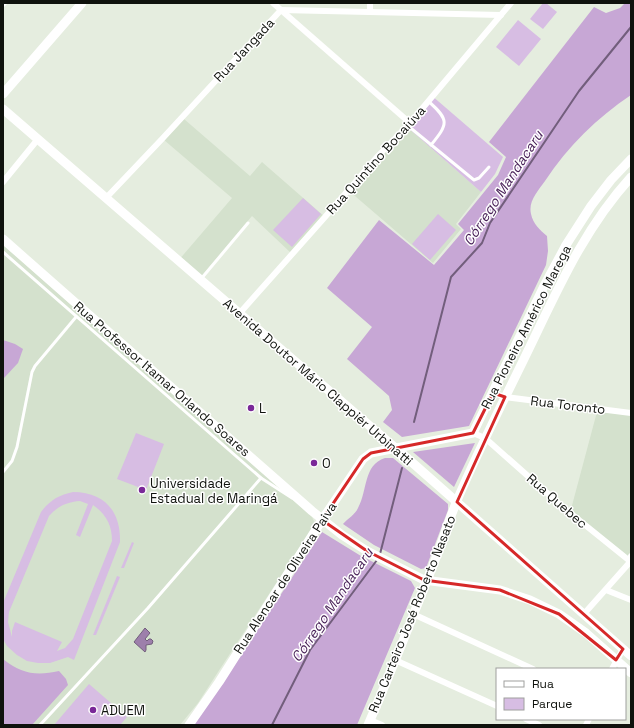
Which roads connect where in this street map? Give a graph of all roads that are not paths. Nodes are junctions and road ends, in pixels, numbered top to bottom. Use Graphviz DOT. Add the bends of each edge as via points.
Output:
graph roads {
  1 [pos="82,3"];
  2 [pos="273,3"];
  3 [pos="370,3"];
  4 [pos="511,3"];
  5 [pos="281,10"];
  6 [pos="370,11"];
  7 [pos="501,16"];
  8 [pos="3,94"];
  9 [pos="428,101"];
  10 [pos="3,109"];
  11 [pos="408,124"];
  12 [pos="38,139"];
  13 [pos="431,145"];
  14 [pos="631,159"];
  15 [pos="489,167"];
  16 [pos="631,177"];
  17 [pos="3,182"];
  18 [pos="106,198"];
  19 [pos="248,223"];
  20 [pos="3,239"];
  21 [pos="3,252"];
  22 [pos="200,280"];
  23 [pos="239,314"];
  24 [pos="76,316"];
  25 [pos="493,393"];
  26 [pos="505,397"];
  27 [pos="631,413"];
  28 [pos="473,433"];
  29 [pos="485,438"];
  30 [pos="395,449"];
  31 [pos="3,472"];
  32 [pos="261,478"];
  33 [pos="457,502"];
  34 [pos="312,511"];
  35 [pos="322,520"];
  36 [pos="630,560"];
  37 [pos="427,581"];
  38 [pos="606,590"];
  39 [pos="631,600"];
  40 [pos="413,614"];
  41 [pos="583,615"];
  42 [pos="622,649"];
  43 [pos="631,656"];
  44 [pos="395,660"];
  45 [pos="616,660"];
  46 [pos="531,668"];
  47 [pos="612,668"];
  48 [pos="625,668"];
  49 [pos="496,706"];
  50 [pos="528,720"];
  51 [pos="369,722"];
  52 [pos="40,725"];
  53 [pos="189,725"];
  54 [pos="382,725"];
  55 [pos="539,725"];
  1 -- 8 [label="main road"];
  2 -- 5 [label="street"];
  3 -- 6 [label="street"];
  4 -- 7 [label="street, Rua Quintino Bocaiúva"];
  5 -- 6 [label="street, Rua Jangada"];
  5 -- 11 [label="street"];
  5 -- 18 [label="street, Rua Jangada"];
  6 -- 7 [label="street, Rua Jangada"];
  7 -- 9 [label="street, Rua Quintino Bocaiúva"];
  9 -- 11 [label="street, Rua Quintino Bocaiúva"];
  9 -- 13 [label="lane" via="442,114 444,124 443,131"];
  10 -- 12 [label="main road, Avenida Doutor Mário Clappiér Urbinatti"];
  11 -- 13 [label="lane"];
  11 -- 23 [label="street, Rua Quintino Bocaiúva"];
  12 -- 17 [label="street"];
  12 -- 18 [label="main road, Avenida Doutor Mário Clappiér Urbinatti"];
  13 -- 15 [label="lane" via="474,180"];
  14 -- 25 [label="main road, Rua Pioneiro Américo Marega" via="591,206 566,245"];
  16 -- 26 [label="main road, Rua Pioneiro Américo Marega" via="614,196 577,250"];
  18 -- 22 [label="main road, Avenida Doutor Mário Clappiér Urbinatti"];
  19 -- 22 [label="lane"];
  20 -- 34 [label="main road, Rua Professor Itamar Orlando Soares"];
  21 -- 24 [label="lane"];
  22 -- 23 [label="main road, Avenida Doutor Mário Clappiér Urbinatti"];
  23 -- 30 [label="main road, Avenida Doutor Mário Clappiér Urbinatti"];
  24 -- 31 [label="lane" via="32,372 17,447 12,461"];
  24 -- 32 [label="lane"];
  25 -- 26 [label="street, Rua Toronto"];
  25 -- 28 [label="main road, Rua Pioneiro Américo Marega"];
  26 -- 27 [label="street, Rua Toronto"];
  26 -- 29 [label="main road, Rua Pioneiro Américo Marega"];
  28 -- 29 [label="street, Rua Quebec"];
  28 -- 30 [label="main road"];
  29 -- 33 [label="main road, Rua Carteiro José Roberto Nasato"];
  29 -- 36 [label="street, Rua Quebec" via="564,508"];
  30 -- 33 [label="main road, Avenida Doutor Mário Clappiér Urbinatti"];
  30 -- 35 [label="main road, Rua Alencar de Oliveira Paiva" via="371,453 363,458"];
  32 -- 34 [label="lane"];
  32 -- 52 [label="lane" via="148,608"];
  33 -- 37 [label="main road, Rua Carteiro José Roberto Nasato"];
  33 -- 41 [label="main road, Avenida Doutor Mário Clappiér Urbinatti"];
  34 -- 35 [label="main road, Rua Professor Itamar Orlando Soares"];
  35 -- 37 [label="main road" via="367,552"];
  35 -- 53 [label="main road, Rua Alencar de Oliveira Paiva"];
  36 -- 38 [label="street"];
  37 -- 40 [label="main road, Rua Carteiro José Roberto Nasato"];
  37 -- 45 [label="main road" via="500,590 530,600 559,614 586,633"];
  38 -- 39 [label="street"];
  38 -- 41 [label="street"];
  40 -- 44 [label="main road, Rua Carteiro José Roberto Nasato"];
  40 -- 46 [label="street"];
  41 -- 42 [label="main road, Avenida Doutor Mário Clappiér Urbinatti"];
  42 -- 43 [label="main road, Avenida Doutor Mário Clappiér Urbinatti"];
  42 -- 45 [label="street"];
  44 -- 49 [label="street"];
  44 -- 51 [label="main road, Rua Carteiro José Roberto Nasato"];
  45 -- 47 [label="street"];
  45 -- 48 [label="main road"];
  50 -- 55 [label="street"];
  51 -- 54 [label="street"];
}
